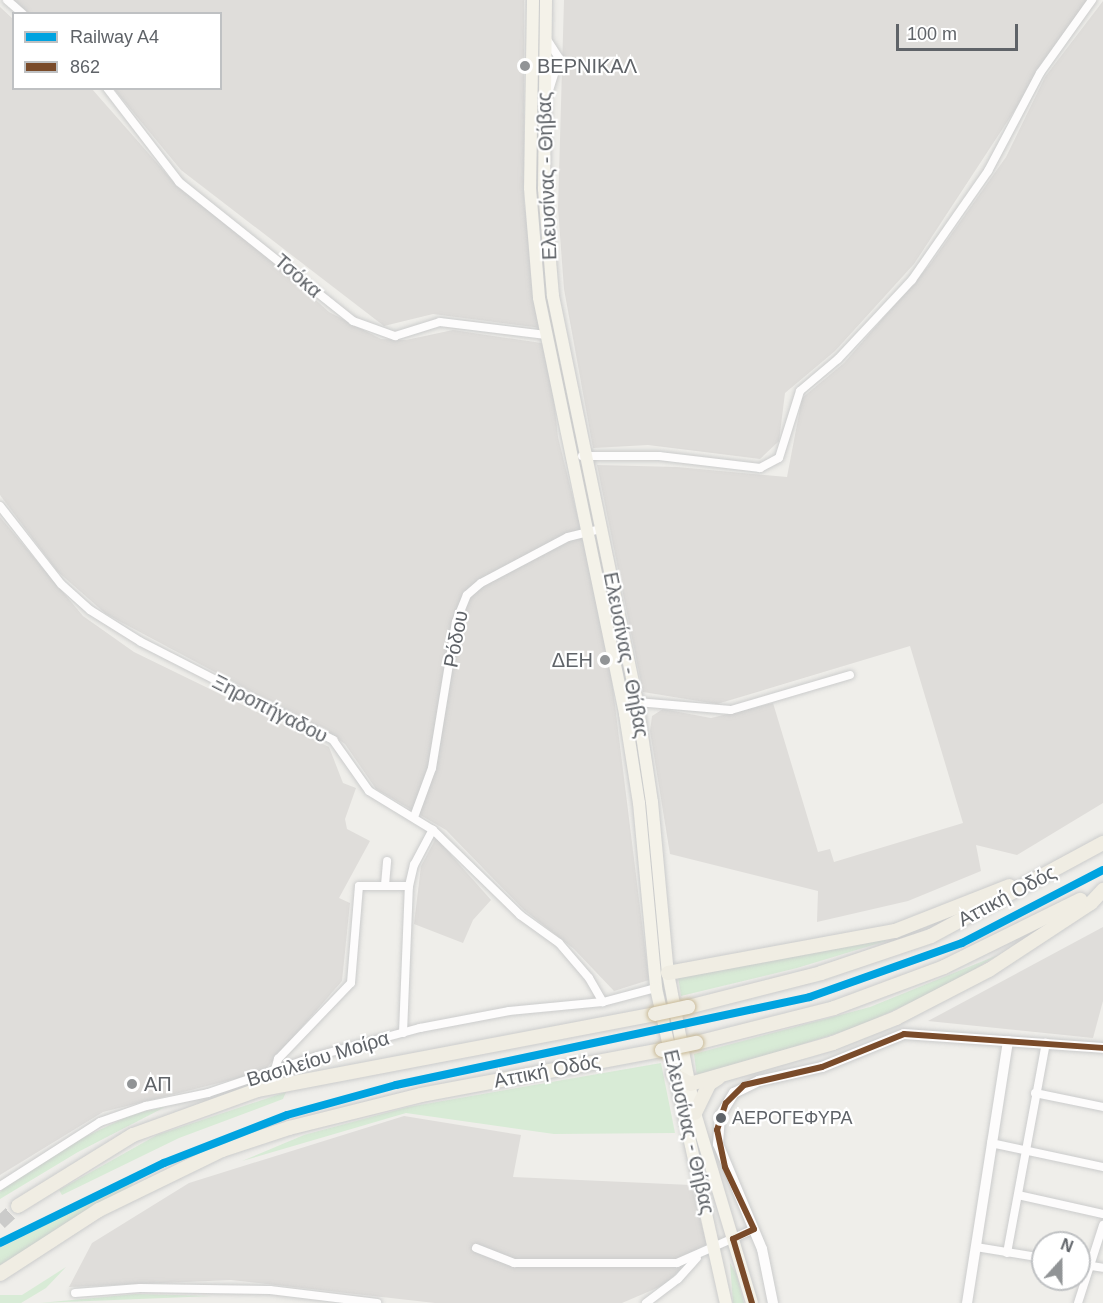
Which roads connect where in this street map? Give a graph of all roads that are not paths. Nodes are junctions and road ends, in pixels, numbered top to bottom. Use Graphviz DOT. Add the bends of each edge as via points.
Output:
graph roads {
  1 [pos="7,0"];
  2 [pos="533,0"];
  3 [pos="546,0"];
  4 [pos="1092,0"];
  5 [pos="21,12"];
  6 [pos="109,90"];
  7 [pos="546,335"];
  8 [pos="584,455"];
  9 [pos="571,457"];
  10 [pos="0,506"];
  11 [pos="600,529"];
  12 [pos="587,531"];
  13 [pos="850,675"];
  14 [pos="637,702"];
  15 [pos="414,817"];
  16 [pos="433,830"];
  17 [pos="1103,843"];
  18 [pos="387,861"];
  19 [pos="1047,876"];
  20 [pos="385,885"];
  21 [pos="409,886"];
  22 [pos="1103,889"];
  23 [pos="668,973"];
  24 [pos="656,988"];
  25 [pos="603,1002"];
  26 [pos="403,1033"];
  27 [pos="1008,1041"];
  28 [pos="1046,1044"];
  29 [pos="1103,1048"];
  30 [pos="274,1073"];
  31 [pos="673,1074"];
  32 [pos="718,1077"];
  33 [pos="690,1084"];
  34 [pos="1035,1093"];
  35 [pos="1103,1107"];
  36 [pos="695,1113"];
  37 [pos="991,1143"];
  38 [pos="1026,1150"];
  39 [pos="1103,1167"];
  40 [pos="0,1186"];
  41 [pos="1018,1195"];
  42 [pos="18,1206"];
  43 [pos="1103,1214"];
  44 [pos="1103,1225"];
  45 [pos="754,1229"];
  46 [pos="733,1239"];
  47 [pos="717,1247"];
  48 [pos="976,1247"];
  49 [pos="477,1248"];
  50 [pos="1007,1253"];
  51 [pos="1031,1256"];
  52 [pos="698,1257"];
  53 [pos="1091,1259"];
  54 [pos="0,1274"];
  55 [pos="75,1293"];
  56 [pos="377,1303"];
  57 [pos="646,1303"];
  58 [pos="726,1303"];
  59 [pos="752,1303"];
  60 [pos="773,1303"];
  61 [pos="968,1303"];
  1 -- 5 [label="street"];
  2 -- 7 [label="main road, Ελευσίνας - Θήβας" via="531,204"];
  3 -- 8 [label="main road, Ελευσίνας - Θήβας" via="544,102 549,264"];
  4 -- 8 [label="street" via="1040,73 990,169 912,280 838,359 800,392 779,458 760,468 659,456"];
  6 -- 7 [label="street, Τσόκα" via="179,182 353,321 395,336 440,322"];
  7 -- 9 [label="main road, Ελευσίνας - Θήβας"];
  8 -- 9 [label="street"];
  8 -- 11 [label="main road, Ελευσίνας - Θήβας"];
  9 -- 12 [label="main road, Ελευσίνας - Θήβας"];
  10 -- 15 [label="street, Ξηροπήγαδου" via="61,584 90,610 149,646 333,740 369,791"];
  11 -- 12 [label="street, Ρόδου"];
  11 -- 14 [label="main road, Ελευσίνας - Θήβας"];
  12 -- 15 [label="street, Ρόδου" via="505,570 467,595 456,622 432,768"];
  12 -- 24 [label="main road, Ελευσίνας - Θήβας" via="634,770"];
  13 -- 14 [label="street" via="731,710"];
  14 -- 23 [label="main road, Ελευσίνας - Θήβας" via="652,802"];
  15 -- 16 [label="street, Ξηροπήγαδου"];
  16 -- 21 [label="street"];
  16 -- 25 [label="street, Ξηροπήγαδου" via="520,915 559,943 589,978"];
  17 -- 19 [label="highway, Αττική Οδός"];
  18 -- 20 [label="street"];
  19 -- 23 [label="highway" via="1024,880 895,931"];
  19 -- 42 [label="highway, Αττική Οδός, bridge" via="931,936 821,973 655,1014 257,1090 133,1136"];
  20 -- 21 [label="street"];
  20 -- 30 [label="street" via="359,886 350,987 284,1053"];
  21 -- 26 [label="street"];
  22 -- 32 [label="highway" via="1041,936 926,1004 833,1043"];
  22 -- 54 [label="highway, Αττική Οδός, bridge" via="944,967 834,1008 696,1043 421,1095 278,1131 159,1178"];
  23 -- 24 [label="main road"];
  23 -- 33 [label="main road, Ελευσίνας - Θήβας"];
  24 -- 25 [label="street, Βασιλείου Μοίρα"];
  24 -- 31 [label="main road, Ελευσίνας - Θήβας"];
  25 -- 26 [label="street, Βασιλείου Μοίρα" via="485,1014"];
  26 -- 30 [label="street, Βασιλείου Μοίρα" via="317,1056"];
  27 -- 28 [label="street"];
  27 -- 37 [label="street"];
  27 -- 45 [label="street" via="904,1034 822,1067 744,1085 726,1103 717,1130 725,1167"];
  28 -- 29 [label="street"];
  28 -- 34 [label="street"];
  30 -- 40 [label="street, Βασιλείου Μοίρα" via="100,1122"];
  31 -- 33 [label="highway"];
  31 -- 47 [label="main road, Ελευσίνας - Θήβας"];
  32 -- 33 [label="highway"];
  32 -- 36 [label="highway" via="709,1084"];
  33 -- 36 [label="main road, Ελευσίνας - Θήβας"];
  34 -- 35 [label="street"];
  34 -- 38 [label="street"];
  36 -- 46 [label="main road, Ελευσίνας - Θήβας"];
  37 -- 38 [label="street"];
  37 -- 48 [label="street"];
  38 -- 39 [label="street"];
  38 -- 41 [label="street"];
  41 -- 43 [label="street"];
  41 -- 50 [label="street"];
  44 -- 53 [label="street"];
  45 -- 46 [label="street"];
  45 -- 60 [label="street"];
  46 -- 47 [label="street"];
  46 -- 59 [label="main road, Ελευσίνας - Θήβας"];
  47 -- 52 [label="street"];
  47 -- 58 [label="main road, Ελευσίνας - Θήβας"];
  48 -- 50 [label="street"];
  48 -- 61 [label="street"];
  49 -- 52 [label="street" via="514,1263 678,1263"];
  50 -- 51 [label="street"];
  52 -- 57 [label="street" via="678,1279"];
  55 -- 56 [label="street" via="140,1288 270,1290"];
}
